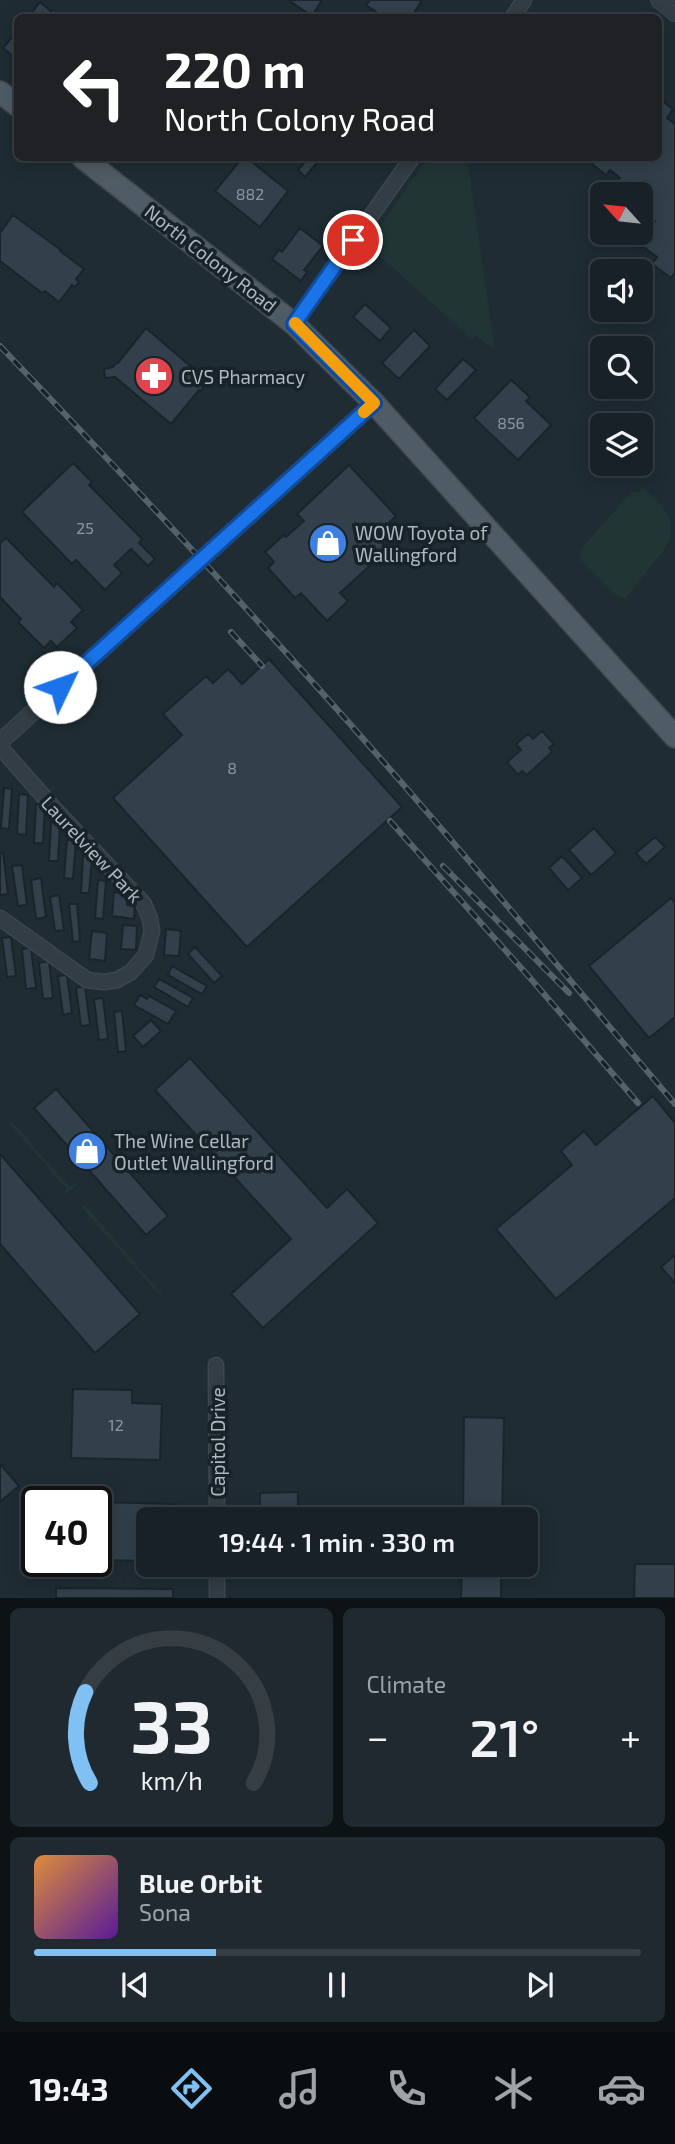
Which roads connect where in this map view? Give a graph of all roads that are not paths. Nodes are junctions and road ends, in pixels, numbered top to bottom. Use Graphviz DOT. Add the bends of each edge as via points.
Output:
graph roads {
  1 [pos="659,0"];
  2 [pos="675,13"];
  3 [pos="0,92"];
  4 [pos="14,103"];
  5 [pos="87,161"];
  6 [pos="410,161"];
  7 [pos="294,324"];
  8 [pos="374,403"];
  9 [pos="675,737"];
  10 [pos="0,745"];
  11 [pos="0,918"];
  12 [pos="216,1365"];
  13 [pos="217,1507"];
  14 [pos="217,1577"];
  15 [pos="217,1598"];
  1 -- 2 [label="street"];
  3 -- 4 [label="main road"];
  5 -- 7 [label="main road, North Colony Road"];
  6 -- 7 [label="street"];
  7 -- 8 [label="main road, North Colony Road"];
  8 -- 9 [label="main road, North Colony Road"];
  8 -- 10 [label="street"];
  10 -- 11 [label="street, Laurelview Park" via="144,904 151,939 146,955 131,972 110,981 87,980"];
  12 -- 13 [label="street, Capitol Drive"];
  14 -- 15 [label="street"];
}
